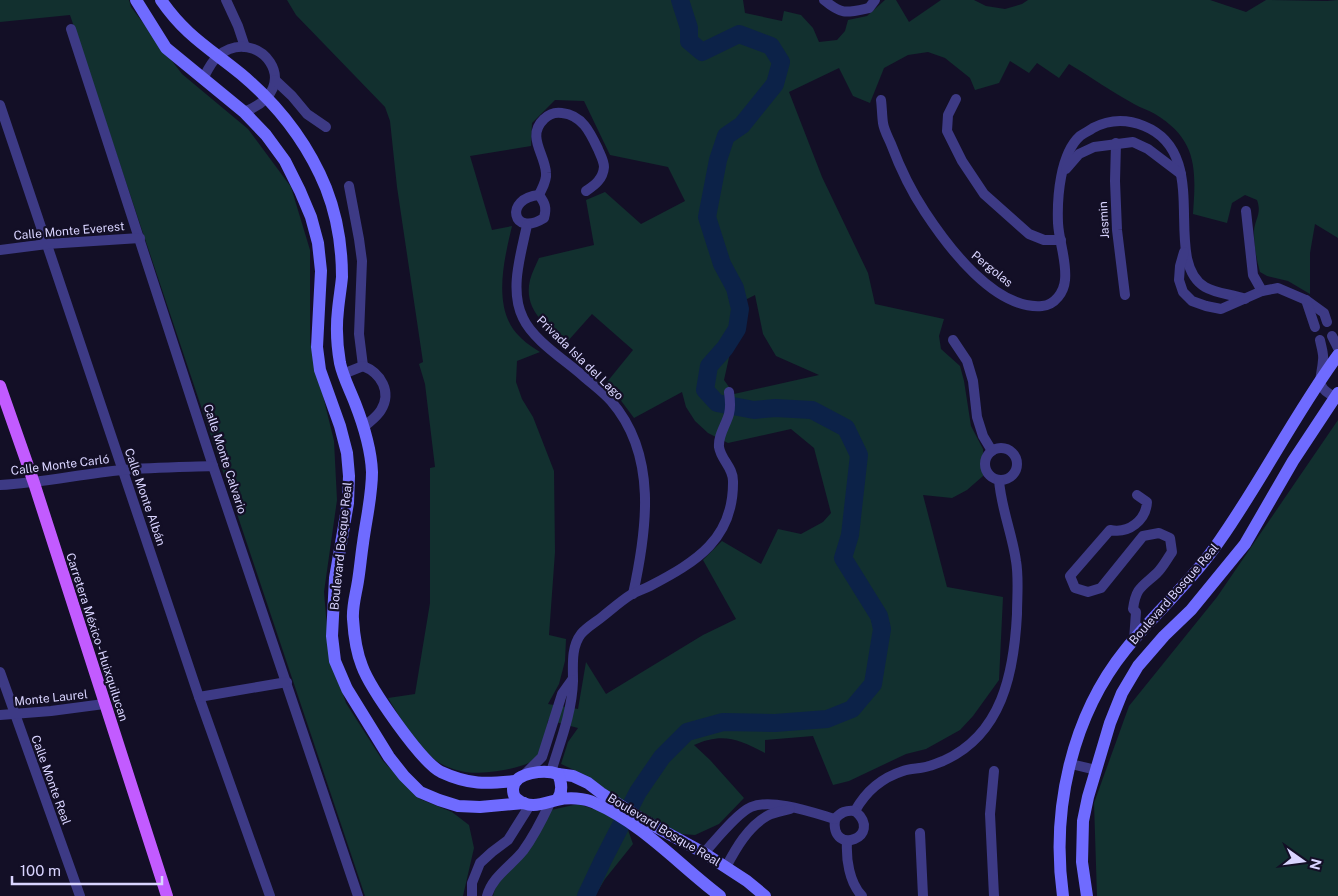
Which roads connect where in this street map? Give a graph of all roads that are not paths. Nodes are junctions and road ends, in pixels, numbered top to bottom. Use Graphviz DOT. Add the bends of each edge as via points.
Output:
graph roads {
  1 [pos="136,0"];
  2 [pos="161,0"];
  3 [pos="226,0"];
  4 [pos="824,0"];
  5 [pos="875,0"];
  6 [pos="71,29"];
  7 [pos="245,47"];
  8 [pos="218,57"];
  9 [pos="203,79"];
  10 [pos="275,80"];
  11 [pos="267,98"];
  12 [pos="956,98"];
  13 [pos="881,100"];
  14 [pos="0,105"];
  15 [pos="244,112"];
  16 [pos="326,127"];
  17 [pos="1116,143"];
  18 [pos="1062,172"];
  19 [pos="1181,174"];
  20 [pos="349,186"];
  21 [pos="586,191"];
  22 [pos="539,195"];
  23 [pos="1246,211"];
  24 [pos="527,225"];
  25 [pos="140,238"];
  26 [pos="1061,240"];
  27 [pos="48,244"];
  28 [pos="1186,248"];
  29 [pos="0,250"];
  30 [pos="1262,291"];
  31 [pos="1125,295"];
  32 [pos="1245,299"];
  33 [pos="1306,300"];
  34 [pos="1327,322"];
  35 [pos="1315,327"];
  36 [pos="1332,336"];
  37 [pos="953,340"];
  38 [pos="1320,340"];
  39 [pos="1338,348"];
  40 [pos="1338,354"];
  41 [pos="363,366"];
  42 [pos="344,374"];
  43 [pos="1319,380"];
  44 [pos="0,386"];
  45 [pos="1337,395"];
  46 [pos="729,396"];
  47 [pos="364,427"];
  48 [pos="992,451"];
  49 [pos="213,466"];
  50 [pos="122,470"];
  51 [pos="999,480"];
  52 [pos="34,483"];
  53 [pos="0,485"];
  54 [pos="1137,495"];
  55 [pos="633,594"];
  56 [pos="1136,612"];
  57 [pos="1154,616"];
  58 [pos="1134,640"];
  59 [pos="0,672"];
  60 [pos="573,679"];
  61 [pos="287,682"];
  62 [pos="199,696"];
  63 [pos="104,704"];
  64 [pos="14,714"];
  65 [pos="0,715"];
  66 [pos="1070,764"];
  67 [pos="1096,770"];
  68 [pos="994,771"];
  69 [pos="555,773"];
  70 [pos="519,779"];
  71 [pos="598,798"];
  72 [pos="553,801"];
  73 [pos="527,804"];
  74 [pos="796,807"];
  75 [pos="855,811"];
  76 [pos="835,819"];
  77 [pos="733,822"];
  78 [pos="642,825"];
  79 [pos="920,833"];
  80 [pos="748,834"];
  81 [pos="508,840"];
  82 [pos="847,841"];
  83 [pos="522,851"];
  84 [pos="704,854"];
  85 [pos="726,867"];
  86 [pos="80,896"];
  87 [pos="167,896"];
  88 [pos="270,896"];
  89 [pos="358,896"];
  90 [pos="472,896"];
  91 [pos="487,896"];
  92 [pos="720,896"];
  93 [pos="764,896"];
  94 [pos="862,896"];
  95 [pos="923,896"];
  96 [pos="994,896"];
  97 [pos="1063,896"];
  98 [pos="1087,896"];
  1 -- 9 [label="street, Boulevard Bosque Real" via="166,48"];
  2 -- 8 [label="street, Boulevard Bosque Real" via="189,34"];
  3 -- 7 [label="street"];
  4 -- 5 [label="street" via="838,11 851,12 869,8"];
  6 -- 25 [label="street, Calle Monte Calvario"];
  7 -- 8 [label="street" via="228,50"];
  7 -- 10 [label="street" via="255,49 269,59"];
  8 -- 9 [label="street"];
  8 -- 11 [label="street, Boulevard Bosque Real"];
  9 -- 15 [label="street, Boulevard Bosque Real"];
  10 -- 11 [label="street"];
  10 -- 16 [label="street" via="307,114"];
  11 -- 15 [label="street"];
  11 -- 42 [label="street, Boulevard Bosque Real" via="313,160 336,220 342,279 337,313 338,346"];
  12 -- 26 [label="street" via="948,115 948,131 962,161 984,194 1028,234 1044,240"];
  13 -- 26 [label="street, Pergolas" via="883,124 912,192 956,255 980,278 1017,303 1050,305 1060,294 1065,280"];
  14 -- 27 [label="street, Calle Monte Albán"];
  15 -- 73 [label="street, Boulevard Bosque Real" via="285,161 311,218 318,243 321,271 317,347 320,370 340,426 349,476 348,503 335,578 332,636 336,661 347,688 404,776 420,792 458,806"];
  17 -- 18 [label="street" via="1079,154"];
  17 -- 19 [label="street" via="1133,142 1148,149"];
  17 -- 31 [label="street, Jasmin" via="1117,230"];
  18 -- 19 [label="street, Pergolas" via="1070,150 1080,136 1115,120 1133,122 1164,138 1175,154"];
  18 -- 26 [label="street, Pergolas" via="1058,224"];
  19 -- 28 [label="street, Pergolas"];
  20 -- 41 [label="street" via="362,261 359,334"];
  21 -- 22 [label="street" via="600,178 604,167 602,159 581,120 556,112 545,118 536,137 546,173"];
  22 -- 24 [label="street" via="547,210 544,218"];
  22 -- 24 [label="street" via="523,199 518,206 516,215"];
  23 -- 30 [label="street" via="1253,275"];
  24 -- 55 [label="street, Privada Isla del Lago" via="517,285 523,319 533,334 611,402 625,420 642,465 646,504"];
  25 -- 27 [label="street, Calle Monte Everest"];
  25 -- 49 [label="street, Calle Monte Calvario"];
  27 -- 29 [label="street, Calle Monte Everest"];
  27 -- 50 [label="street, Calle Monte Albán"];
  28 -- 32 [label="street, Pergolas" via="1188,267 1204,286"];
  28 -- 32 [label="street, Pergolas" via="1179,280 1183,292 1192,301 1221,310"];
  30 -- 32 [label="street, Pergolas"];
  30 -- 33 [label="street, Pergolas" via="1278,288"];
  33 -- 34 [label="street, Pergolas" via="1324,313"];
  33 -- 35 [label="street"];
  36 -- 39 [label="street"];
  37 -- 48 [label="street" via="967,360 977,418"];
  38 -- 43 [label="street" via="1324,359"];
  40 -- 43 [label="street, Boulevard Bosque Real"];
  41 -- 42 [label="street"];
  41 -- 47 [label="street" via="378,375 386,392 381,410"];
  42 -- 47 [label="street, Boulevard Bosque Real"];
  43 -- 45 [label="street" via="1325,392"];
  43 -- 57 [label="street, Boulevard Bosque Real" via="1220,541 1176,595"];
  44 -- 52 [label="main road, Carretera México - Huixquilucan"];
  45 -- 67 [label="street, Boulevard Bosque Real" via="1245,544 1191,610 1138,666 1122,693"];
  46 -- 55 [label="street" via="729,414 719,447 733,472 732,496 720,535 693,561"];
  47 -- 70 [label="street, Boulevard Bosque Real" via="371,450 372,475 353,616 355,645 362,668 374,691 414,746 438,771 477,784"];
  48 -- 51 [label="street" via="986,460 987,470"];
  48 -- 51 [label="street" via="1007,449 1017,460 1013,474"];
  49 -- 50 [label="street, Calle Monte Carló"];
  49 -- 61 [label="street, Calle Monte Calvario"];
  50 -- 52 [label="street, Calle Monte Carló"];
  50 -- 62 [label="street, Calle Monte Albán"];
  51 -- 75 [label="street" via="1016,561 1018,591 1015,649 1009,681 998,709 978,736 956,755 880,780 862,798"];
  52 -- 53 [label="street, Calle Monte Carló"];
  52 -- 63 [label="main road, Carretera México - Huixquilucan"];
  54 -- 56 [label="street" via="1147,502 1146,511 1134,527 1116,532 1110,530 1070,576 1075,588 1088,592 1102,588 1143,536 1159,533 1170,538 1172,552 1158,572 1140,587 1133,609"];
  55 -- 60 [label="street" via="582,633 575,644"];
  56 -- 57 [label="street"];
  56 -- 58 [label="street"];
  57 -- 58 [label="street, Boulevard Bosque Real"];
  58 -- 66 [label="street, Boulevard Bosque Real" via="1103,682 1087,715"];
  59 -- 64 [label="street, Calle Monte Real"];
  60 -- 69 [label="street" via="569,717"];
  60 -- 70 [label="street" via="562,694 542,758"];
  61 -- 62 [label="street"];
  61 -- 89 [label="street, Calle Monte Calvario"];
  62 -- 88 [label="street, Calle Monte Albán"];
  63 -- 64 [label="street, Monte Laurel"];
  63 -- 87 [label="main road, Carretera México - Huixquilucan"];
  64 -- 65 [label="street, Monte Laurel"];
  64 -- 86 [label="street, Calle Monte Real"];
  66 -- 67 [label="street"];
  66 -- 97 [label="street, Boulevard Bosque Real" via="1060,811"];
  67 -- 98 [label="street, Boulevard Bosque Real" via="1086,805 1081,846"];
  68 -- 96 [label="street" via="990,814"];
  69 -- 70 [label="street" via="530,774"];
  69 -- 71 [label="street, Boulevard Bosque Real" via="588,783"];
  69 -- 72 [label="street" via="562,785 559,797"];
  70 -- 73 [label="street" via="514,794"];
  71 -- 72 [label="street, Boulevard Bosque Real"];
  71 -- 78 [label="street, Boulevard Bosque Real"];
  72 -- 73 [label="street"];
  72 -- 83 [label="street"];
  73 -- 81 [label="street"];
  74 -- 76 [label="street"];
  74 -- 77 [label="street" via="752,806"];
  74 -- 80 [label="street" via="768,815"];
  75 -- 76 [label="street" via="847,810"];
  75 -- 82 [label="street" via="862,816 862,834 856,840"];
  76 -- 82 [label="street" via="834,828 838,836"];
  77 -- 80 [label="street"];
  77 -- 84 [label="street"];
  78 -- 84 [label="street, Boulevard Bosque Real"];
  78 -- 92 [label="street, Boulevard Bosque Real" via="688,871"];
  79 -- 95 [label="street"];
  80 -- 85 [label="street"];
  81 -- 83 [label="street" via="515,851"];
  81 -- 90 [label="street" via="480,863 472,883"];
  82 -- 94 [label="street" via="846,859"];
  83 -- 91 [label="street" via="494,881"];
  84 -- 85 [label="street, Boulevard Bosque Real"];
  85 -- 93 [label="street, Boulevard Bosque Real"];
}
